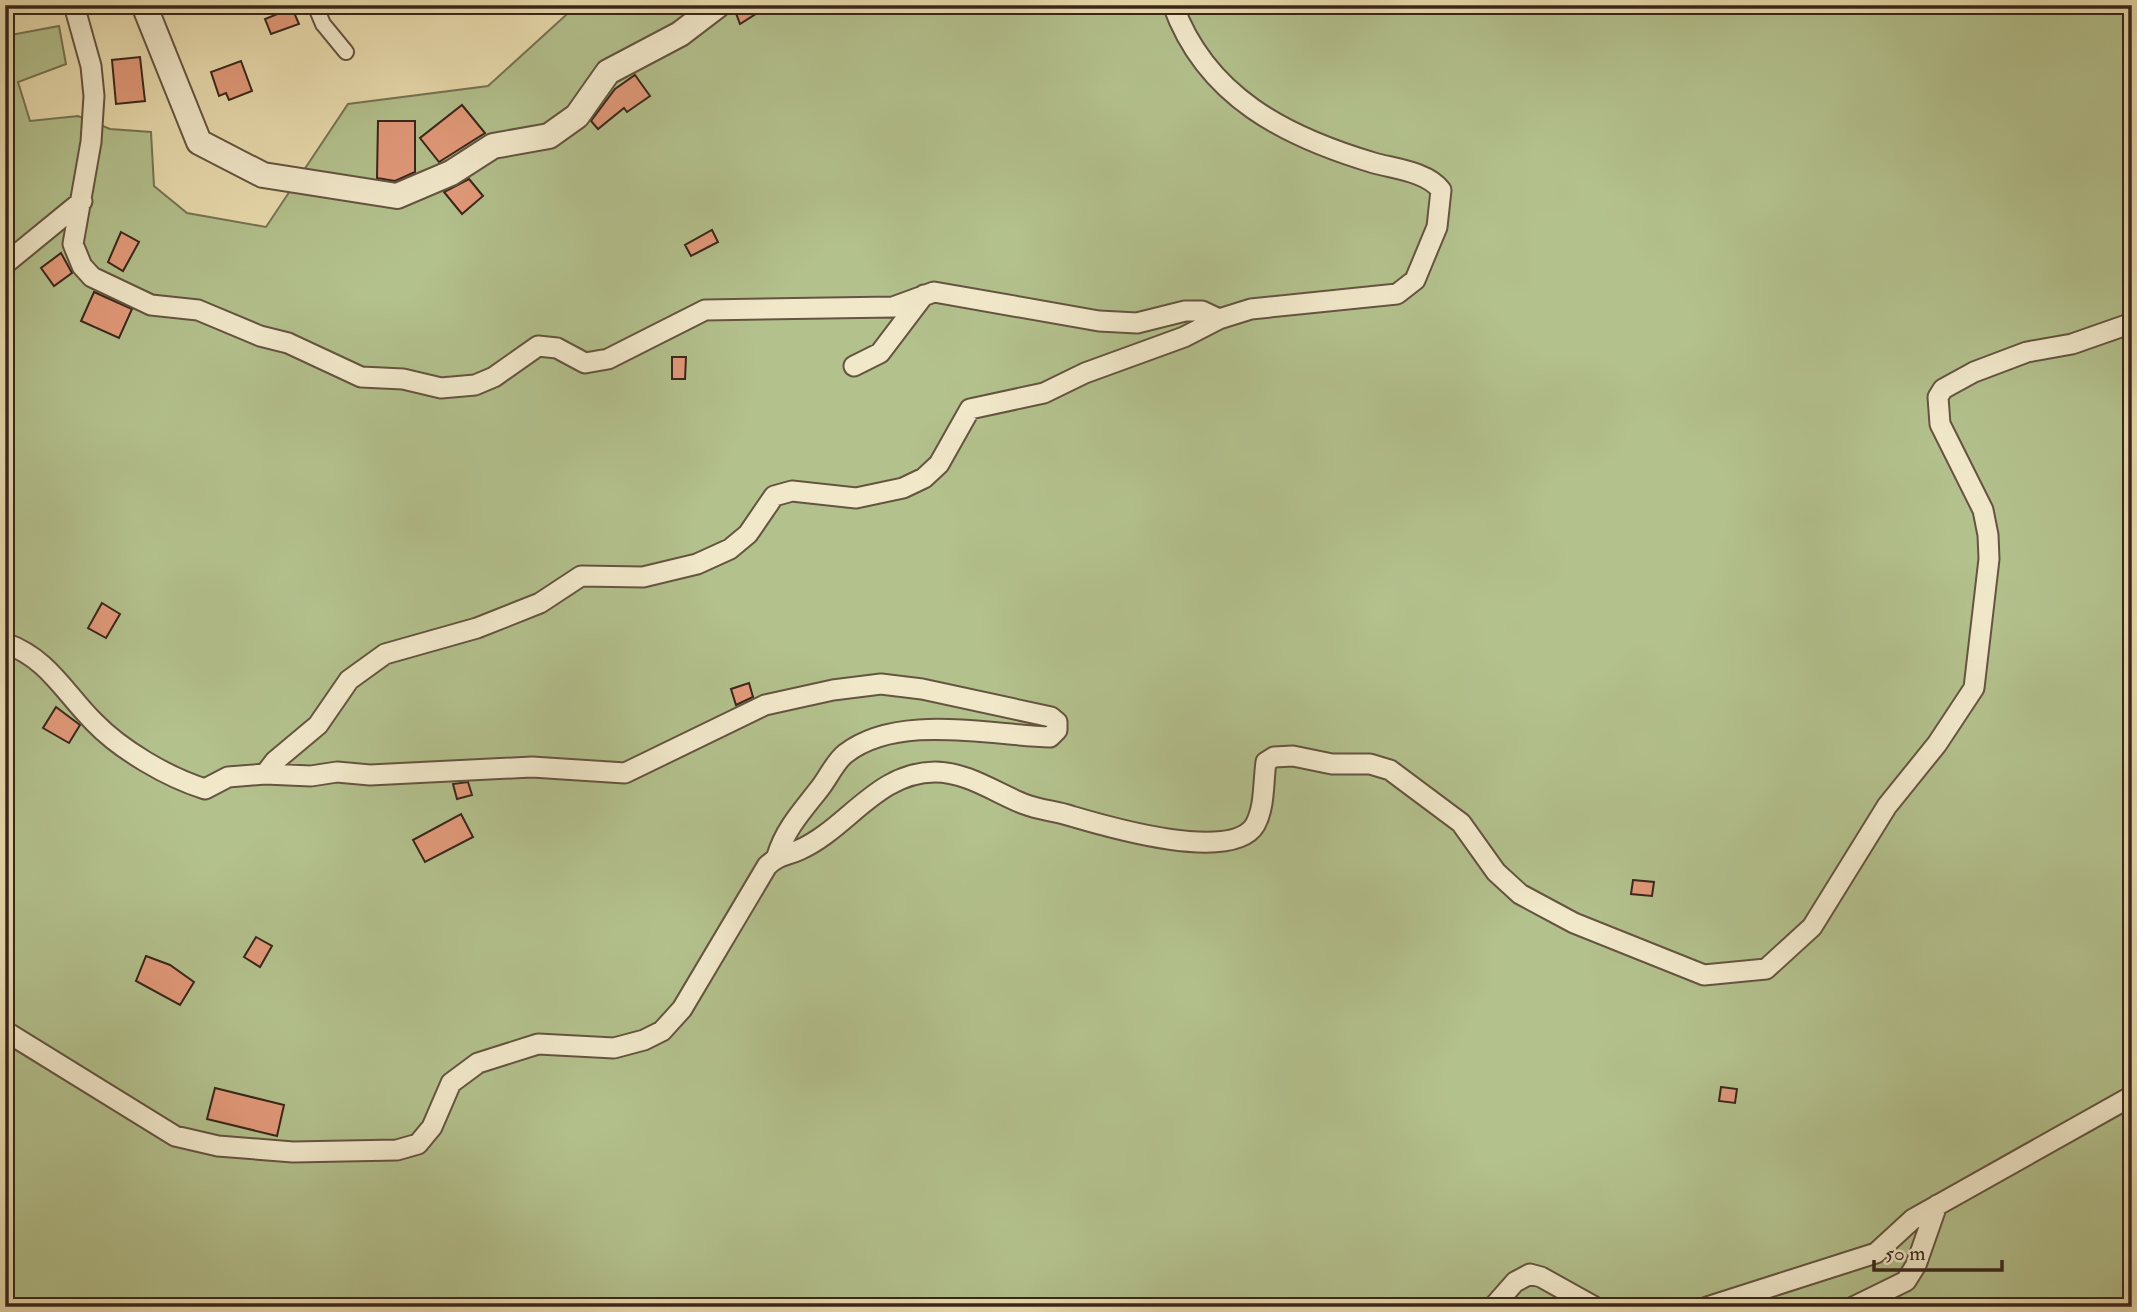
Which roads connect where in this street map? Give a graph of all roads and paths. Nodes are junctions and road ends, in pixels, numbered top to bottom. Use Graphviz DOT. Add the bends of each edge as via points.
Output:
graph roads {
  1 [pos="74,5"];
  2 [pos="144,5"];
  3 [pos="315,5"];
  4 [pos="718,5"];
  5 [pos="1173,5"];
  6 [pos="346,52"];
  7 [pos="82,201"];
  8 [pos="5,264"];
  9 [pos="924,295"];
  10 [pos="1219,319"];
  11 [pos="2132,323"];
  12 [pos="853,366"];
  13 [pos="5,643"];
  14 [pos="265,775"];
  15 [pos="777,856"];
  16 [pos="5,1031"];
  17 [pos="2132,1096"];
  18 [pos="1937,1205"];
  19 [pos="1493,1307"];
  20 [pos="1595,1307"];
  21 [pos="1707,1307"];
  22 [pos="1853,1307"];
  1 -- 7 [label="street" via="91,66 94,96"];
  2 -- 4 [label="street" via="199,142 263,175 397,196 451,173 494,146 549,136 577,116 608,72 680,34"];
  3 -- 6 [label="street"];
  5 -- 10 [label="street" via="1208,71 1268,120 1287,132 1361,159 1433,179 1441,190 1437,227 1415,280 1397,294 1251,309"];
  7 -- 8 [label="street"];
  7 -- 9 [label="street" via="73,244 92,277 151,305 198,310 288,343 361,377 403,379 442,388 484,381 537,346 557,348 585,363 608,359 705,310 893,307"];
  9 -- 10 [label="street" via="934,292 1099,321 1137,323 1202,311"];
  9 -- 12 [label="street" via="880,353"];
  10 -- 14 [label="street" via="1044,393 970,409 939,464 903,488 856,498 792,491 775,496 748,534 730,549 697,564 643,577 581,576 540,603 477,628 385,654 349,680 318,725"];
  11 -- 15 [label="street" via="1974,372 1943,389 1938,397 1940,424 1983,510 1988,535 1974,688 1887,806 1812,928 1766,968 1704,975 1574,923 1520,894 1496,872 1461,823 1390,770 1370,764 1274,757 1266,762 1262,805 1254,827 1241,836 1211,843 1105,827 1025,804 993,786 936,772 901,778 799,850"];
  13 -- 14 [label="street" via="42,664 97,725 137,757 185,783 205,789 228,777"];
  14 -- 15 [label="street" via="370,775 532,766 625,773 765,705 881,684 955,696 1057,722 1050,737 901,730 867,741 844,755 795,818"];
  15 -- 16 [label="street" via="682,1009 662,1031 614,1048 538,1044 478,1063 451,1083 432,1126 418,1144 397,1150 293,1152 218,1146 175,1136"];
  17 -- 18 [label="street"];
  18 -- 21 [label="street" via="1913,1219 1876,1253"];
  18 -- 22 [label="street" via="1906,1281"];
  19 -- 20 [label="street" via="1515,1282 1530,1274"];
}
